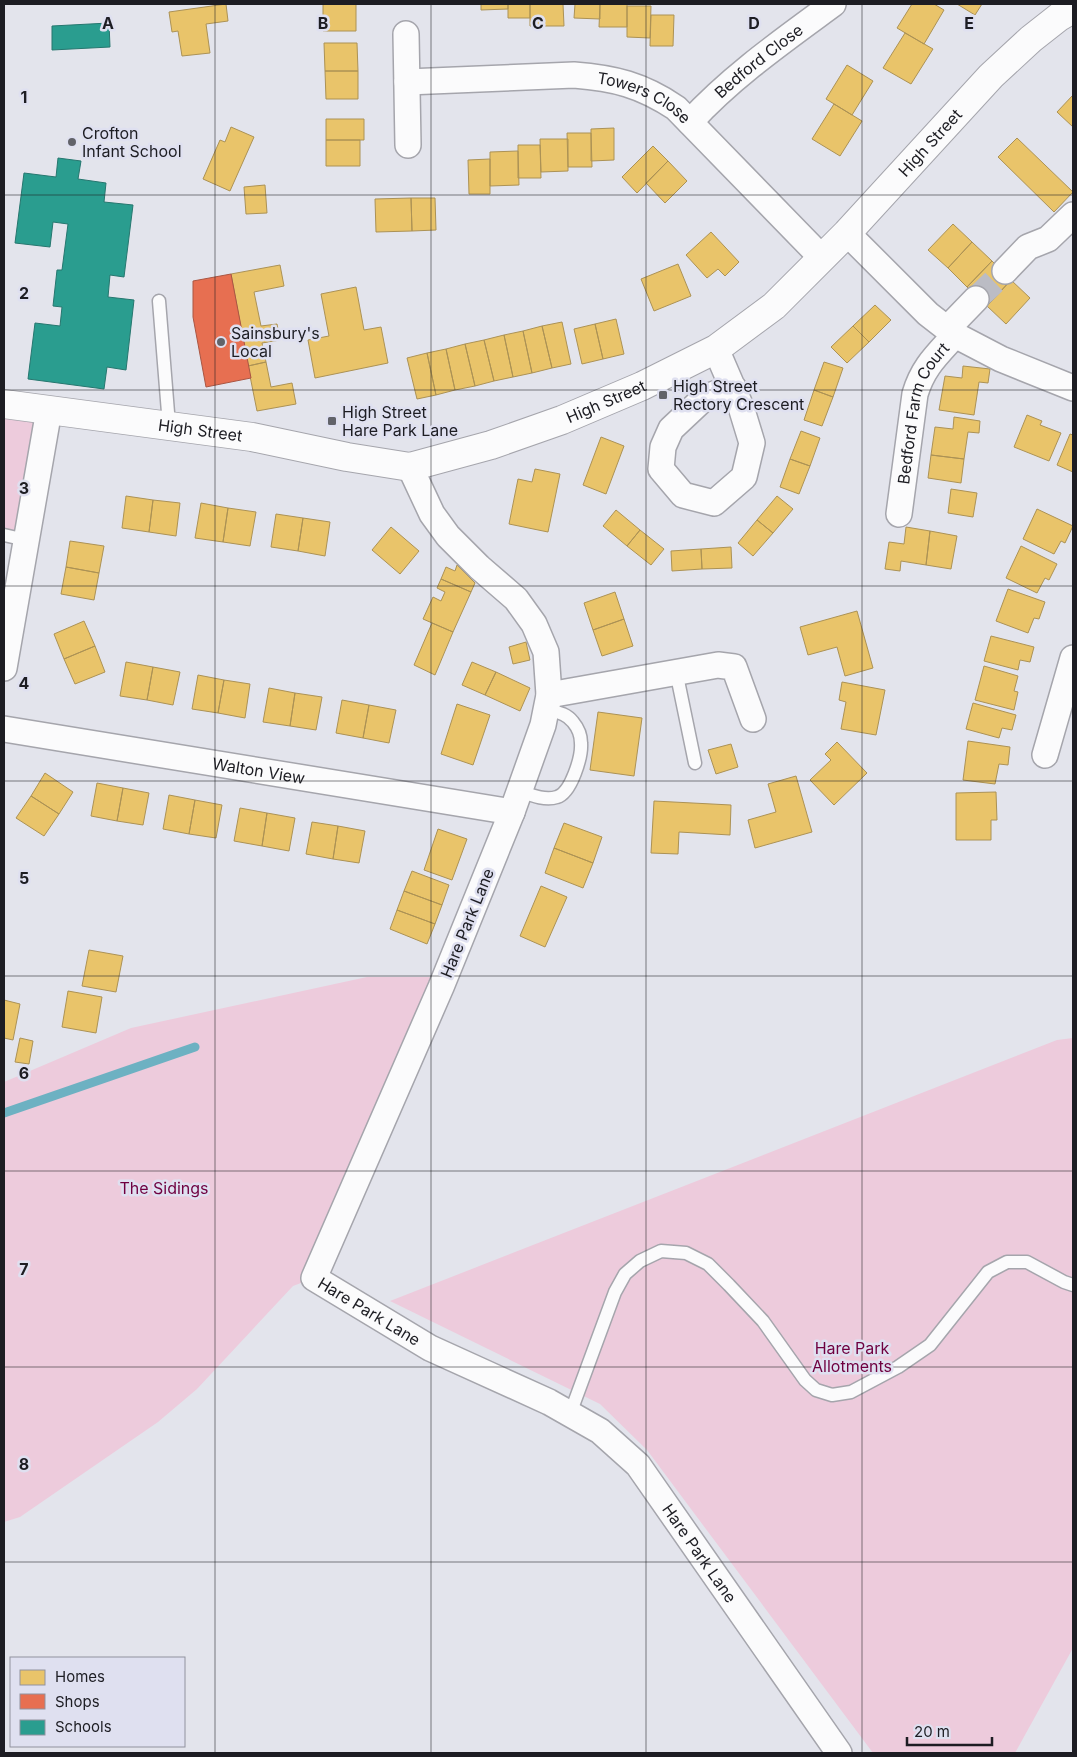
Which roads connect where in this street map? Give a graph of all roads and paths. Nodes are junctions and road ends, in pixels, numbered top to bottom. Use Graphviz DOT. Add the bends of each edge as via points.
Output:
graph roads {
  1 [pos="833,4"];
  2 [pos="1073,9"];
  3 [pos="406,34"];
  4 [pos="407,82"];
  5 [pos="690,122"];
  6 [pos="408,145"];
  7 [pos="1073,215"];
  8 [pos="847,233"];
  9 [pos="822,258"];
  10 [pos="1004,270"];
  11 [pos="976,300"];
  12 [pos="158,301"];
  13 [pos="951,332"];
  14 [pos="716,349"];
  15 [pos="733,387"];
  16 [pos="1073,388"];
  17 [pos="4,404"];
  18 [pos="48,410"];
  19 [pos="169,425"];
  20 [pos="410,467"];
  21 [pos="905,504"];
  22 [pos="15,537"];
  23 [pos="1073,658"];
  24 [pos="4,663"];
  25 [pos="676,671"];
  26 [pos="547,702"];
  27 [pos="753,719"];
  28 [pos="4,729"];
  29 [pos="1045,755"];
  30 [pos="695,763"];
  31 [pos="516,801"];
  32 [pos="1073,1285"];
  33 [pos="570,1414"];
  34 [pos="839,1753"];
  1 -- 5 [label="street, Bedford Close" via="714,98"];
  2 -- 8 [label="street, High Street" via="1031,39 990,76"];
  3 -- 4 [label="street"];
  4 -- 5 [label="street, Towers Close" via="574,75 598,77 641,88 669,103"];
  4 -- 6 [label="street"];
  5 -- 9 [label="street, Towers Close"];
  7 -- 10 [label="street" via="1048,240 1028,247"];
  8 -- 9 [label="street, High Street"];
  8 -- 13 [label="street, Bedford Farm Court" via="928,314"];
  9 -- 14 [label="street, High Street" via="774,306"];
  11 -- 13 [label="street, Bedford Farm Court"];
  12 -- 19 [label="lane"];
  13 -- 16 [label="street, Bedford Farm Court" via="1001,359"];
  13 -- 21 [label="street, Bedford Farm Court" via="920,377 915,394"];
  14 -- 15 [label="street"];
  14 -- 20 [label="street, High Street" via="642,386 562,420"];
  15 -- 15 [label="street" via="752,444 744,477 714,503 683,495 661,469 663,447 671,429 704,398"];
  17 -- 18 [label="street, High Street"];
  18 -- 19 [label="street, High Street"];
  18 -- 22 [label="street"];
  19 -- 20 [label="street, High Street"];
  20 -- 26 [label="street, Hare Park Lane" via="432,514 448,536 516,599 534,624 546,652"];
  22 -- 24 [label="street"];
  23 -- 29 [label="street"];
  25 -- 26 [label="street"];
  25 -- 27 [label="street" via="718,665 734,667"];
  25 -- 30 [label="lane"];
  26 -- 31 [label="street, Hare Park Lane" via="543,725"];
  26 -- 31 [label="lane" via="574,722 580,733 579,763 568,788 560,797"];
  28 -- 31 [label="street, Walton View"];
  31 -- 33 [label="street, Hare Park Lane" via="441,987 314,1278 430,1348"];
  32 -- 33 [label="lane" via="1027,1262 1007,1262 988,1272 930,1345 898,1367 851,1392 832,1395 816,1390 805,1380 763,1321 708,1264 686,1253 661,1251 640,1261 625,1274 615,1292"];
  33 -- 34 [label="street, Hare Park Lane" via="600,1431 638,1465"];
}
